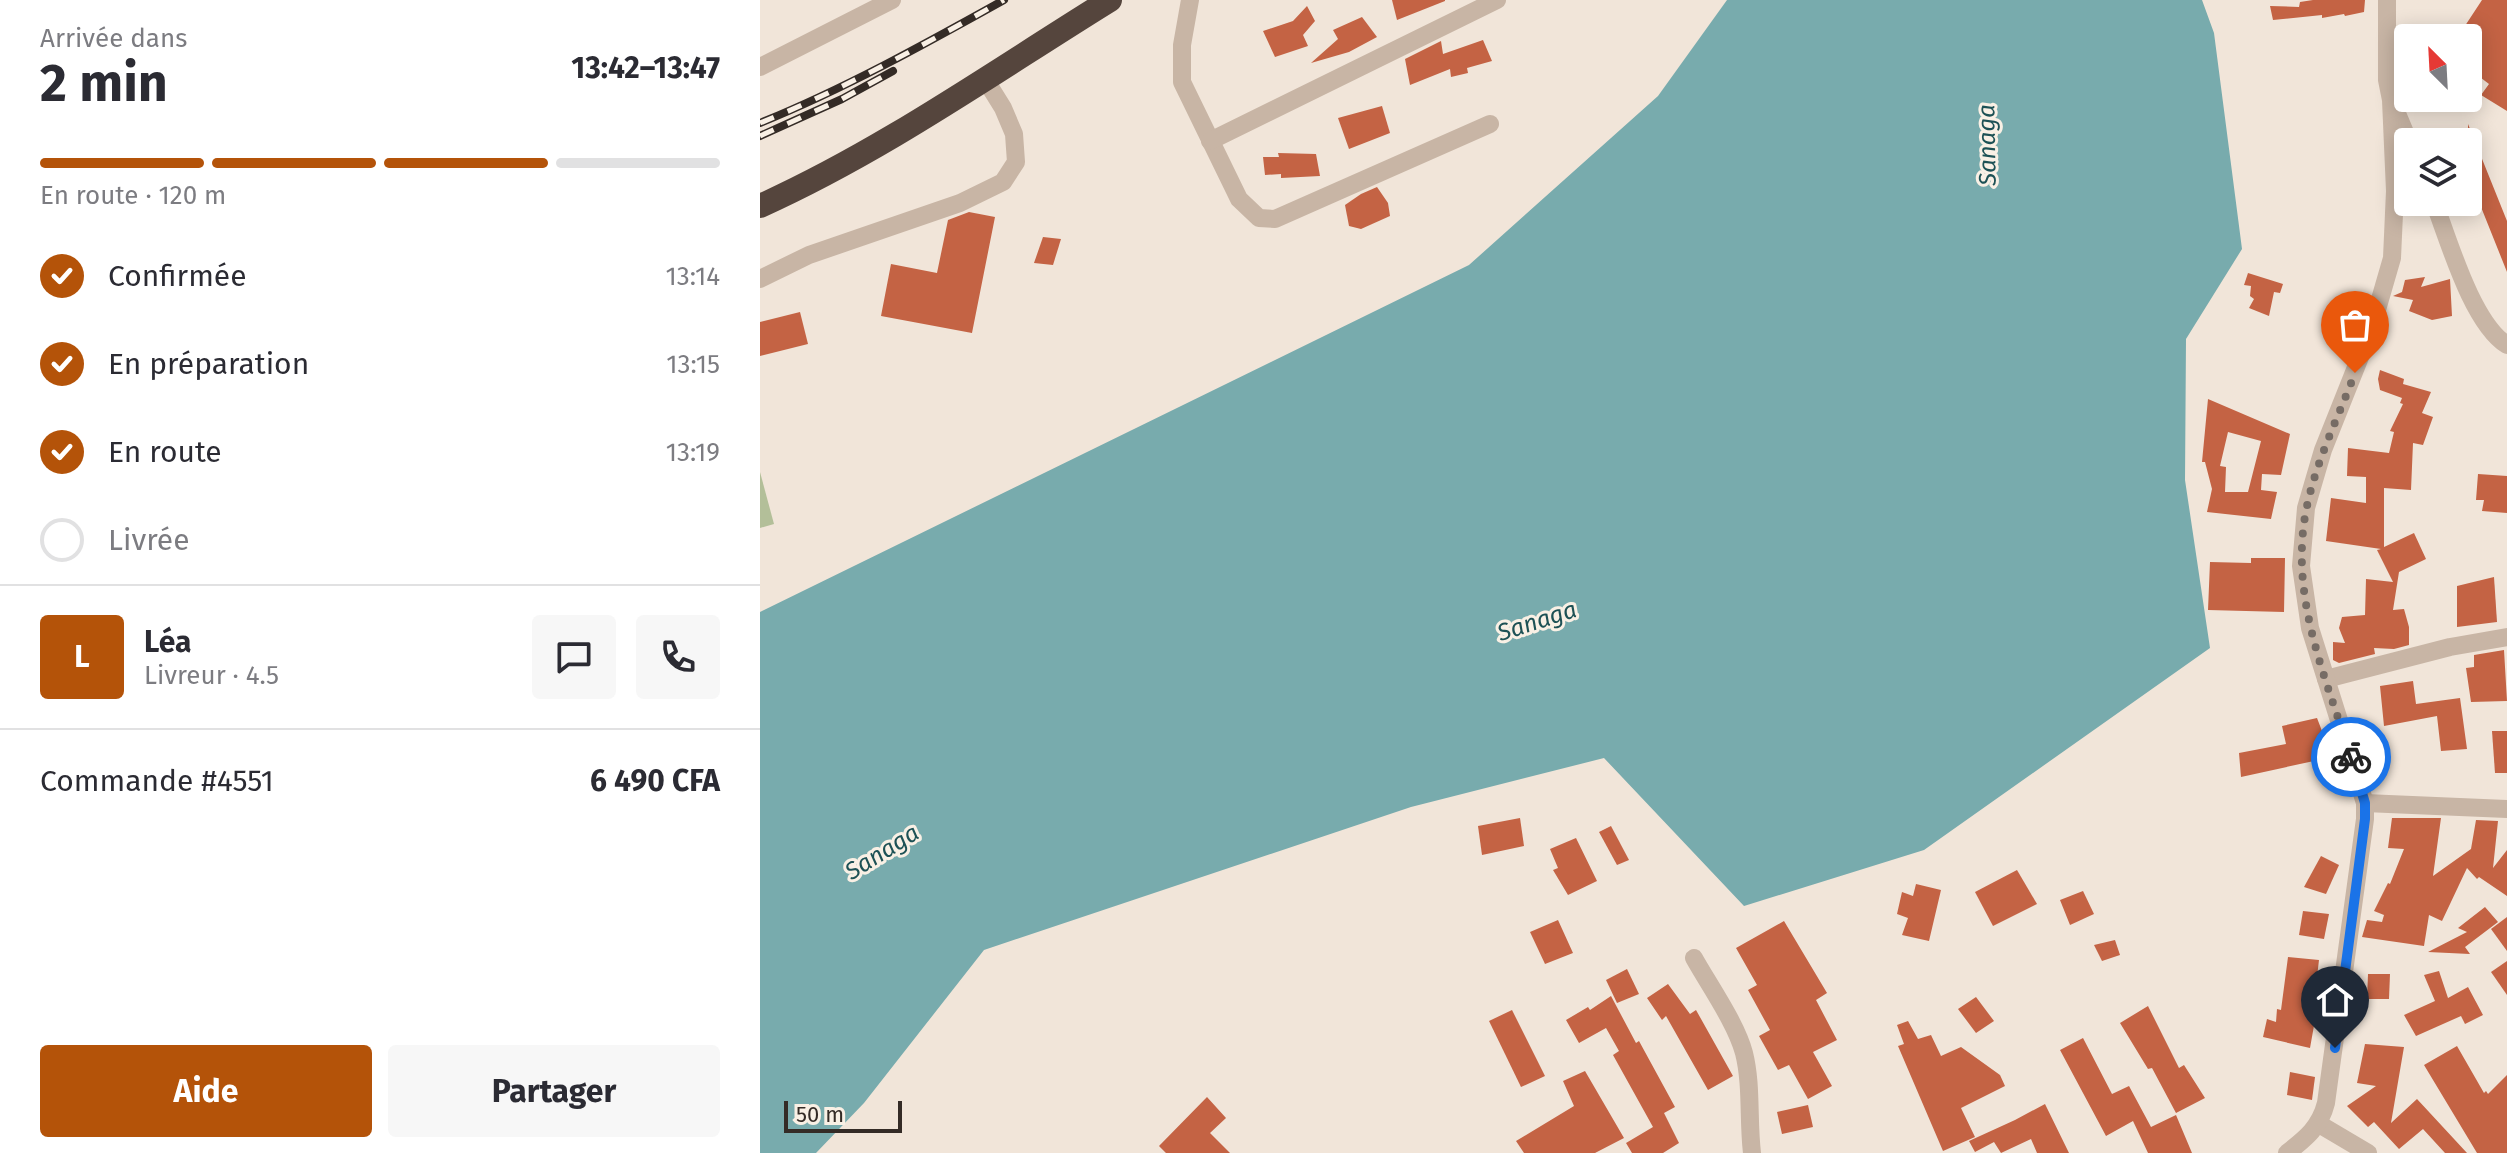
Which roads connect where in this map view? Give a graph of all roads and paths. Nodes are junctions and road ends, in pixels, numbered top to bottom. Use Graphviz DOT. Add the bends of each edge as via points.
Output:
graph roads {
  1 [pos="892,0"];
  2 [pos="1110,0"];
  3 [pos="1190,0"];
  4 [pos="1497,0"];
  5 [pos="2387,0"];
  6 [pos="760,67"];
  7 [pos="985,79"];
  8 [pos="2391,100"];
  9 [pos="1490,124"];
  10 [pos="2403,128"];
  11 [pos="1210,141"];
  12 [pos="760,206"];
  13 [pos="2439,216"];
  14 [pos="760,279"];
  15 [pos="2507,345"];
  16 [pos="2507,637"];
  17 [pos="2326,679"];
  18 [pos="2365,803"];
  19 [pos="2507,809"];
  20 [pos="1694,958"];
  21 [pos="2319,1124"];
  22 [pos="1752,1153"];
  23 [pos="2287,1153"];
  24 [pos="2368,1153"];
  1 -- 6 [label="street"];
  2 -- 7 [label="highway"];
  3 -- 11 [label="street" via="1182,82"];
  4 -- 11 [label="street"];
  5 -- 8 [label="street"];
  7 -- 12 [label="highway" via="854,158"];
  7 -- 14 [label="street" via="1014,134 1016,162 1003,182 960,203 809,255"];
  8 -- 10 [label="street"];
  8 -- 17 [label="street" via="2392,258 2372,327 2323,450 2302,537 2305,607"];
  9 -- 11 [label="street" via="1275,219 1259,218 1239,199"];
  13 -- 15 [label="street" via="2465,283 2484,319"];
  16 -- 17 [label="street"];
  17 -- 18 [label="street"];
  18 -- 19 [label="street"];
  18 -- 21 [label="street" via="2335,1048"];
  20 -- 22 [label="street" via="1745,1055"];
  21 -- 23 [label="street"];
  21 -- 24 [label="street"];
}
